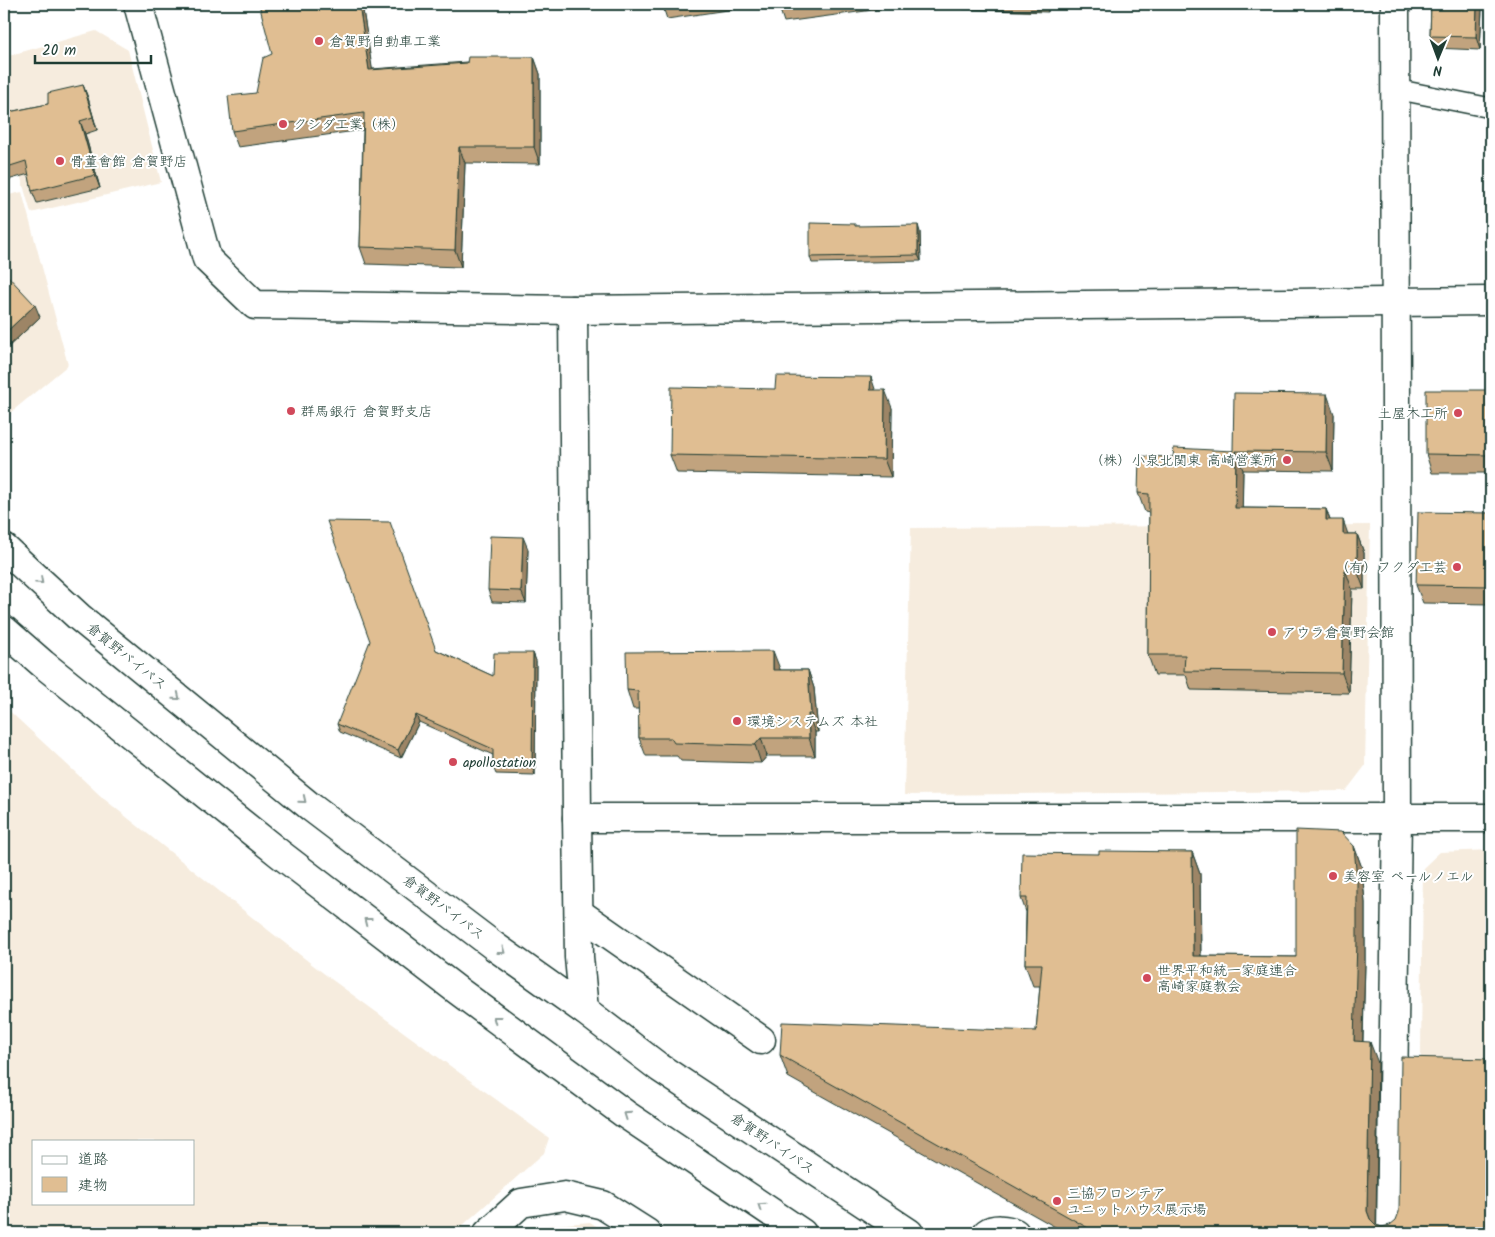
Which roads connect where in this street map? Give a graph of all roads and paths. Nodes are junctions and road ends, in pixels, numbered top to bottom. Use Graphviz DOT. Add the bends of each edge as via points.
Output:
graph roads {
  1 [pos="138,4"];
  2 [pos="1395,4"];
  3 [pos="1395,89"];
  4 [pos="1491,108"];
  5 [pos="1395,302"];
  6 [pos="1491,302"];
  7 [pos="573,310"];
  8 [pos="4,548"];
  9 [pos="4,630"];
  10 [pos="576,818"];
  11 [pos="1397,818"];
  12 [pos="1491,818"];
  13 [pos="578,913"];
  14 [pos="584,1010"];
  15 [pos="762,1040"];
  16 [pos="488,1233"];
  17 [pos="647,1233"];
  18 [pos="802,1233"];
  19 [pos="909,1233"];
  20 [pos="987,1233"];
  21 [pos="1014,1233"];
  22 [pos="1391,1233"];
  1 -- 7 [label="main road" via="207,259 255,305"];
  2 -- 3 [label="main road"];
  3 -- 4 [label="lane"];
  3 -- 5 [label="main road"];
  5 -- 6 [label="main road"];
  5 -- 7 [label="main road"];
  5 -- 11 [label="main road"];
  7 -- 10 [label="main road"];
  8 -- 14 [label="main road, 倉賀野バイパス, one-way" via="79,617 312,808"];
  18 -- 9 [label="main road, one-way" via="625,1114 457,990 280,854"];
  10 -- 11 [label="main road"];
  10 -- 13 [label="main road"];
  11 -- 12 [label="main road"];
  11 -- 22 [label="main road"];
  13 -- 14 [label="main road"];
  13 -- 15 [label="main road"];
  14 -- 19 [label="main road, 倉賀野バイパス" via="660,1068"];
  16 -- 17 [label="main road" via="522,1203 565,1196 603,1205"];
  20 -- 21 [label="main road" via="1009,1230"];
}
